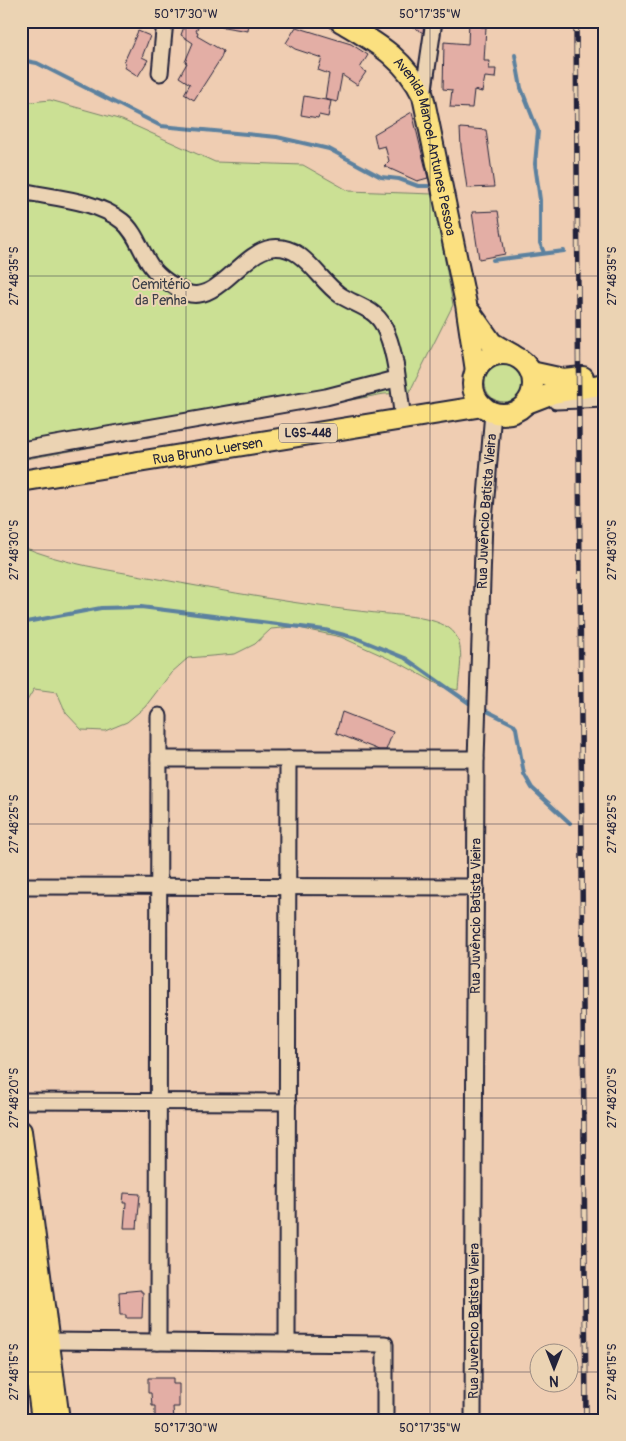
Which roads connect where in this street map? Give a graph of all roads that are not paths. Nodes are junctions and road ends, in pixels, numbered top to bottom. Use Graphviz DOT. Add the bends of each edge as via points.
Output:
graph roads {
  1 [pos="165,21"];
  2 [pos="340,21"];
  3 [pos="434,21"];
  4 [pos="361,28"];
  5 [pos="160,74"];
  6 [pos="424,96"];
  7 [pos="21,191"];
  8 [pos="466,304"];
  9 [pos="513,355"];
  10 [pos="531,372"];
  11 [pos="605,372"];
  12 [pos="475,377"];
  13 [pos="396,379"];
  14 [pos="605,384"];
  15 [pos="605,398"];
  16 [pos="527,403"];
  17 [pos="488,409"];
  18 [pos="422,414"];
  19 [pos="402,418"];
  20 [pos="21,450"];
  21 [pos="21,481"];
  22 [pos="159,716"];
  23 [pos="288,758"];
  24 [pos="476,758"];
  25 [pos="159,759"];
  26 [pos="21,886"];
  27 [pos="159,886"];
  28 [pos="288,887"];
  29 [pos="476,887"];
  30 [pos="21,1101"];
  31 [pos="158,1102"];
  32 [pos="288,1102"];
  33 [pos="21,1131"];
  34 [pos="24,1169"];
  35 [pos="21,1260"];
  36 [pos="49,1341"];
  37 [pos="158,1342"];
  38 [pos="287,1343"];
  39 [pos="42,1420"];
  40 [pos="59,1420"];
  41 [pos="385,1420"];
  42 [pos="473,1420"];
  1 -- 5 [label="street"];
  2 -- 4 [label="main road, Avenida Manoel Antunes Pessoa"];
  3 -- 6 [label="street"];
  4 -- 6 [label="main road, Avenida Manoel Antunes Pessoa" via="405,66"];
  6 -- 8 [label="main road, Avenida Manoel Antunes Pessoa"];
  7 -- 13 [label="street" via="82,203 108,212 124,222 152,267 189,294 207,293 252,254 271,248 286,249 304,259 340,295 364,306 382,323 390,341"];
  8 -- 9 [label="main road, Avenida Manoel Antunes Pessoa" via="492,343"];
  8 -- 12 [label="main road, Avenida Manoel Antunes Pessoa"];
  9 -- 10 [label="main road"];
  9 -- 12 [label="main road" via="488,358"];
  10 -- 11 [label="main road" via="563,379"];
  10 -- 16 [label="main road" via="534,388"];
  12 -- 17 [label="main road" via="477,399"];
  12 -- 18 [label="main road, Rua Bruno Luersen / LGS-448"];
  13 -- 19 [label="street"];
  13 -- 20 [label="street" via="326,397"];
  14 -- 16 [label="main road" via="553,393"];
  15 -- 16 [label="street"];
  16 -- 17 [label="main road" via="511,413"];
  17 -- 18 [label="main road, Rua Bruno Luersen / LGS-448"];
  17 -- 24 [label="street, Rua Juvêncio Batista Vieira"];
  18 -- 19 [label="main road, Rua Bruno Luersen / LGS-448"];
  19 -- 21 [label="main road, Rua Bruno Luersen / LGS-448"];
  22 -- 25 [label="street"];
  23 -- 24 [label="street"];
  23 -- 25 [label="street"];
  23 -- 28 [label="street"];
  24 -- 29 [label="street, Rua Juvêncio Batista Vieira"];
  25 -- 27 [label="street"];
  26 -- 27 [label="street"];
  27 -- 28 [label="street"];
  27 -- 31 [label="street"];
  28 -- 29 [label="street"];
  28 -- 32 [label="street"];
  29 -- 42 [label="street, Rua Juvêncio Batista Vieira"];
  30 -- 31 [label="street"];
  31 -- 32 [label="street"];
  31 -- 37 [label="street"];
  32 -- 38 [label="street"];
  33 -- 34 [label="main road"];
  34 -- 36 [label="main road"];
  35 -- 39 [label="main road"];
  36 -- 37 [label="street"];
  36 -- 40 [label="main road"];
  37 -- 38 [label="street"];
  38 -- 41 [label="street" via="385,1344"];
}
